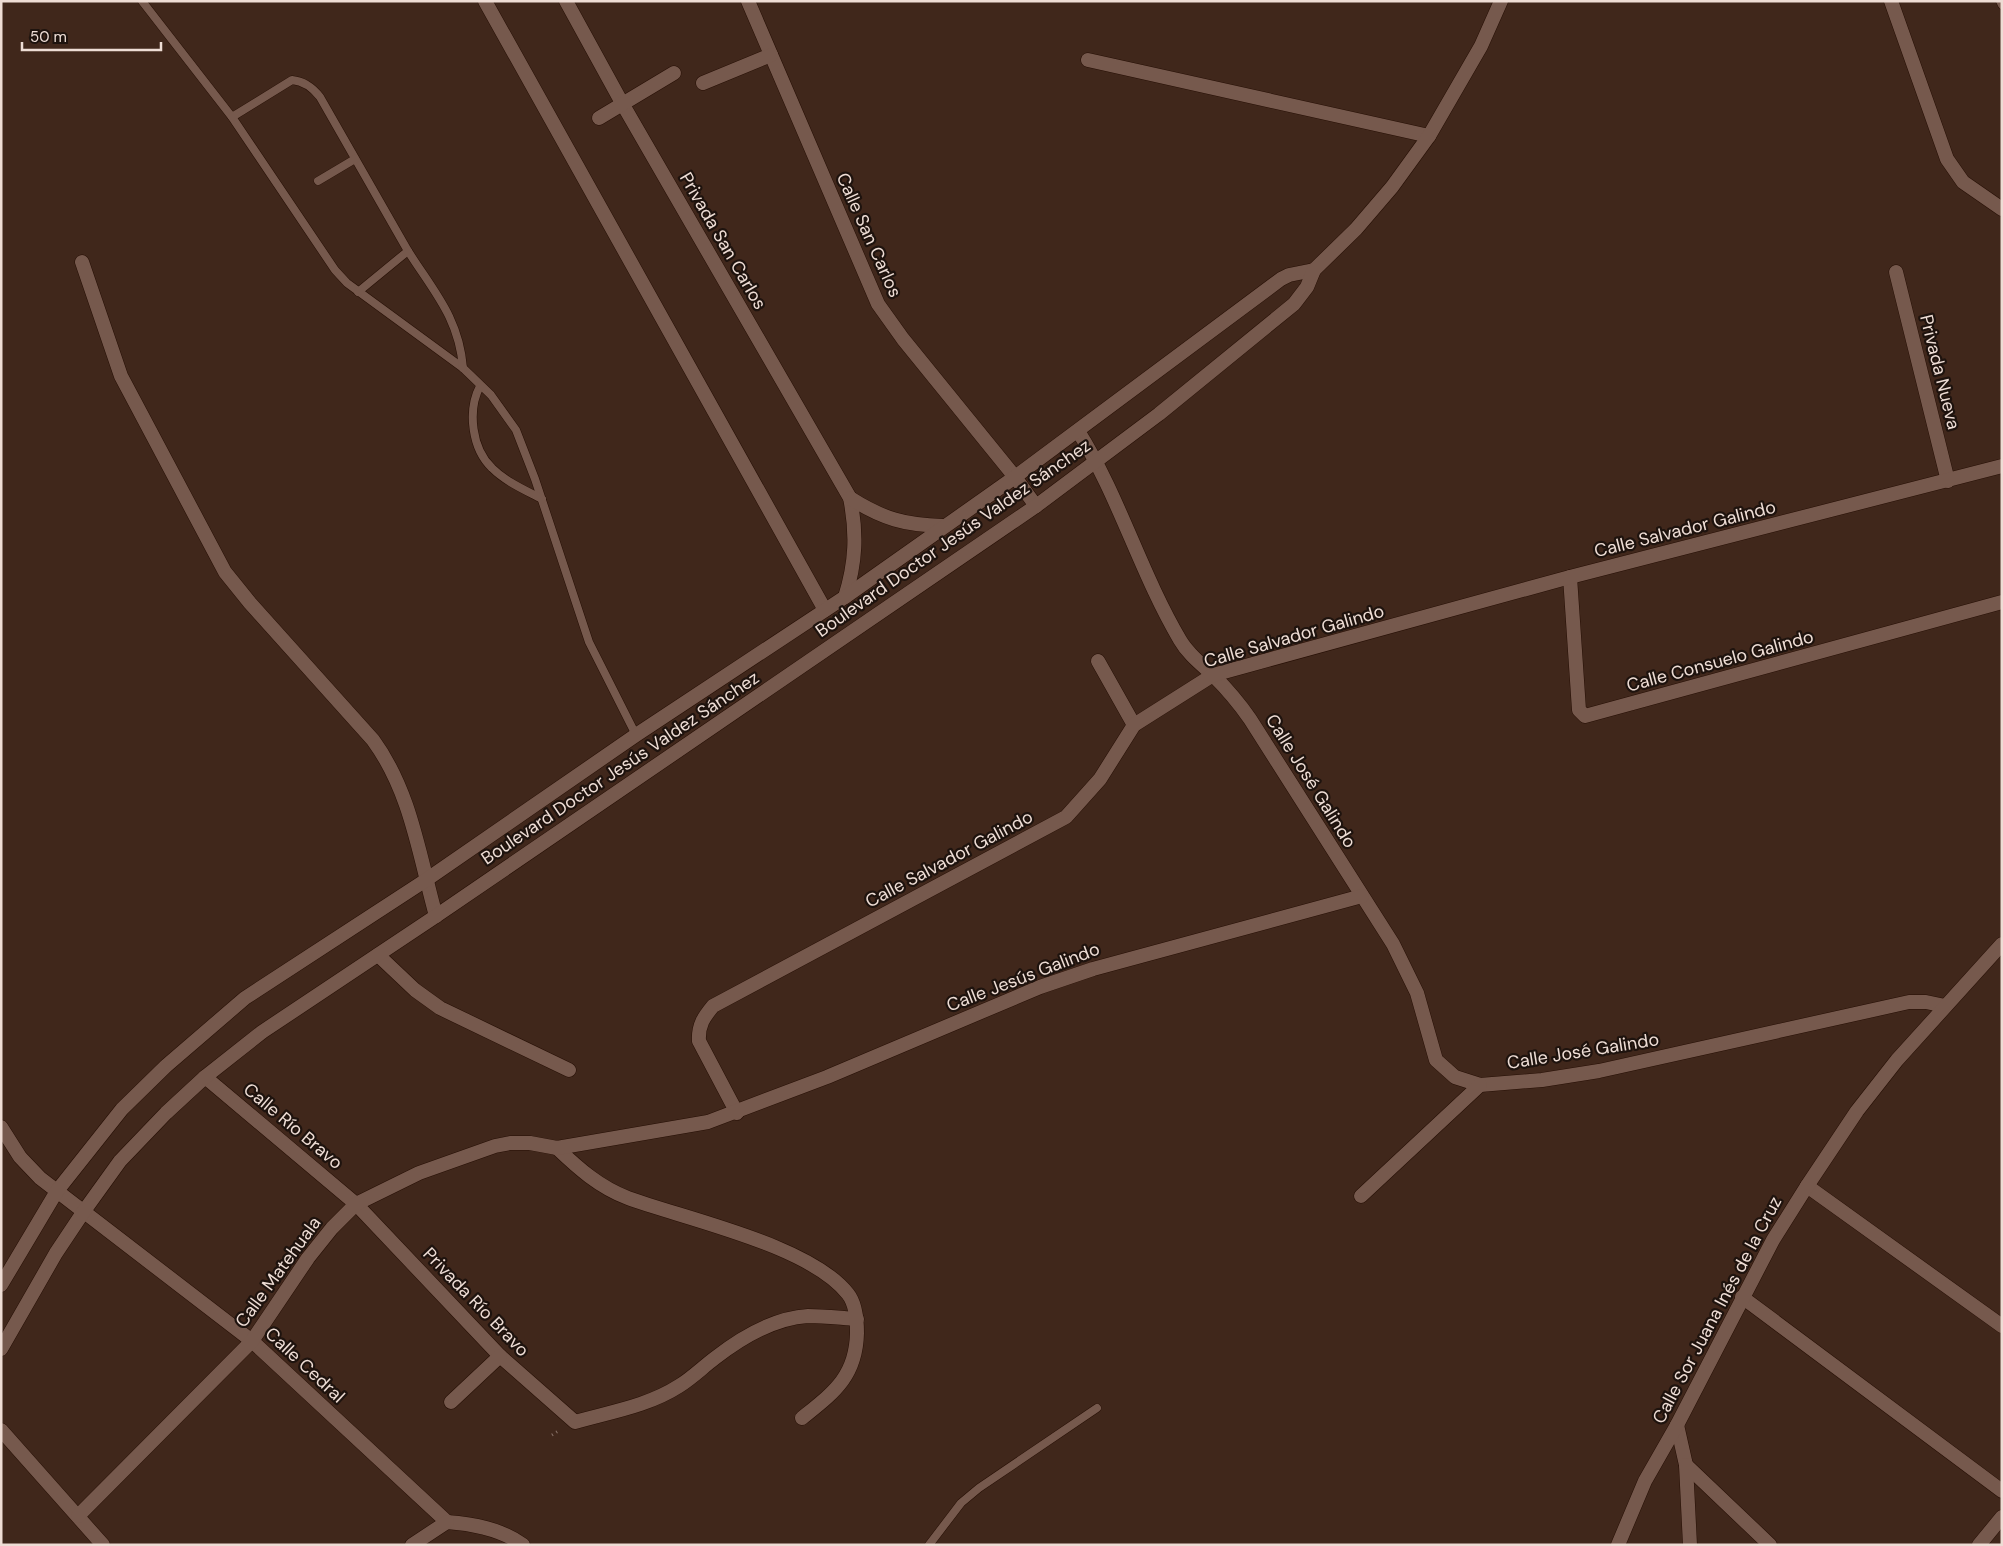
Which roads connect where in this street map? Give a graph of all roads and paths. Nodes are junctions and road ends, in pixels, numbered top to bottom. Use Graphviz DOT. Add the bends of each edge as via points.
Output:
graph roads {
  1 [pos="142,1"];
  2 [pos="485,1"];
  3 [pos="566,1"];
  4 [pos="748,1"];
  5 [pos="1501,1"];
  6 [pos="1891,1"];
  7 [pos="2000,1"];
  8 [pos="2002,5"];
  9 [pos="771,55"];
  10 [pos="1088,60"];
  11 [pos="674,74"];
  12 [pos="703,83"];
  13 [pos="622,103"];
  14 [pos="232,117"];
  15 [pos="599,118"];
  16 [pos="1429,136"];
  17 [pos="355,159"];
  18 [pos="318,181"];
  19 [pos="2002,209"];
  20 [pos="408,251"];
  21 [pos="82,262"];
  22 [pos="1314,270"];
  23 [pos="1896,272"];
  24 [pos="358,292"];
  25 [pos="463,368"];
  26 [pos="480,386"];
  27 [pos="1078,431"];
  28 [pos="1097,461"];
  29 [pos="2002,466"];
  30 [pos="1015,477"];
  31 [pos="1948,481"];
  32 [pos="850,498"];
  33 [pos="542,499"];
  34 [pos="1036,506"];
  35 [pos="944,526"];
  36 [pos="1570,578"];
  37 [pos="846,597"];
  38 [pos="2002,602"];
  39 [pos="825,610"];
  40 [pos="1098,661"];
  41 [pos="1213,675"];
  42 [pos="1134,725"];
  43 [pos="636,735"];
  44 [pos="426,880"];
  45 [pos="1362,896"];
  46 [pos="436,916"];
  47 [pos="2002,944"];
  48 [pos="378,954"];
  49 [pos="1945,1006"];
  50 [pos="569,1070"];
  51 [pos="205,1077"];
  52 [pos="1480,1085"];
  53 [pos="737,1113"];
  54 [pos="1,1127"];
  55 [pos="556,1148"];
  56 [pos="1807,1186"];
  57 [pos="58,1191"];
  58 [pos="1361,1196"];
  59 [pos="356,1204"];
  60 [pos="84,1211"];
  61 [pos="1,1285"];
  62 [pos="1742,1297"];
  63 [pos="857,1319"];
  64 [pos="2002,1326"];
  65 [pos="252,1341"];
  66 [pos="1,1349"];
  67 [pos="500,1356"];
  68 [pos="451,1402"];
  69 [pos="1097,1408"];
  70 [pos="802,1418"];
  71 [pos="1677,1425"];
  72 [pos="1,1430"];
  73 [pos="1686,1465"];
  74 [pos="2002,1491"];
  75 [pos="78,1516"];
  76 [pos="2002,1517"];
  77 [pos="447,1522"];
  78 [pos="103,1545"];
  79 [pos="412,1545"];
  80 [pos="523,1545"];
  81 [pos="928,1545"];
  82 [pos="1618,1545"];
  83 [pos="1690,1545"];
  84 [pos="1770,1545"];
  85 [pos="1979,1545"];
  1 -- 14 [label="lane"];
  2 -- 39 [label="street"];
  3 -- 13 [label="street, Privada San Carlos"];
  4 -- 9 [label="street, Calle San Carlos"];
  5 -- 16 [label="street, Boulevard Doctor Jesús Valdez Sánchez" via="1481,46"];
  6 -- 19 [label="street" via="1947,159 1963,182"];
  7 -- 8 [label="lane"];
  9 -- 12 [label="street"];
  9 -- 30 [label="street, Calle San Carlos" via="878,304"];
  10 -- 16 [label="street"];
  11 -- 13 [label="street"];
  13 -- 15 [label="street"];
  13 -- 32 [label="street, Privada San Carlos"];
  14 -- 17 [label="lane" via="287,82 297,80 320,97"];
  14 -- 24 [label="lane" via="335,270"];
  16 -- 22 [label="street, Boulevard Doctor Jesús Valdez Sánchez" via="1356,229"];
  17 -- 18 [label="lane"];
  17 -- 20 [label="lane"];
  20 -- 24 [label="lane"];
  20 -- 25 [label="lane" via="453,321"];
  21 -- 44 [label="street" via="121,376 226,572 387,759 409,808"];
  22 -- 27 [label="street, Boulevard Doctor Jesús Valdez Sánchez" via="1281,279"];
  22 -- 28 [label="street, Boulevard Doctor Jesús Valdez Sánchez" via="1308,287 1294,304"];
  23 -- 31 [label="street, Privada Nueva"];
  24 -- 25 [label="lane"];
  25 -- 26 [label="lane"];
  26 -- 33 [label="lane" via="491,395 516,430"];
  26 -- 33 [label="lane" via="472,407 475,435 484,458 509,481"];
  27 -- 28 [label="street, Calle José Galindo"];
  27 -- 30 [label="street, Boulevard Doctor Jesús Valdez Sánchez"];
  28 -- 34 [label="street, Boulevard Doctor Jesús Valdez Sánchez"];
  28 -- 41 [label="street, Calle José Galindo" via="1140,564 1180,640 1196,661"];
  29 -- 31 [label="street, Calle Salvador Galindo"];
  30 -- 34 [label="street, Calle San Carlos"];
  30 -- 35 [label="street, Boulevard Doctor Jesús Valdez Sánchez"];
  31 -- 36 [label="street, Calle Salvador Galindo"];
  32 -- 35 [label="street, Privada San Carlos" via="894,521"];
  32 -- 37 [label="street, Privada San Carlos" via="856,548"];
  33 -- 43 [label="lane" via="589,642"];
  34 -- 46 [label="street, Boulevard Doctor Jesús Valdez Sánchez"];
  35 -- 37 [label="street, Boulevard Doctor Jesús Valdez Sánchez"];
  36 -- 38 [label="street, Calle Consuelo Galindo" via="1579,710 1585,716"];
  36 -- 41 [label="street, Calle Salvador Galindo"];
  37 -- 39 [label="street, Boulevard Doctor Jesús Valdez Sánchez"];
  39 -- 43 [label="street, Boulevard Doctor Jesús Valdez Sánchez"];
  40 -- 42 [label="street"];
  41 -- 42 [label="street, Calle Salvador Galindo"];
  41 -- 45 [label="street, Calle José Galindo" via="1250,719"];
  42 -- 53 [label="street, Calle Salvador Galindo" via="1100,779 1066,817 713,1006 702,1019 699,1041"];
  43 -- 44 [label="street, Boulevard Doctor Jesús Valdez Sánchez"];
  44 -- 46 [label="street"];
  44 -- 57 [label="street, Boulevard Doctor Jesús Valdez Sánchez" via="245,998 122,1109"];
  45 -- 52 [label="street, Calle José Galindo" via="1405,965 1436,1060 1456,1077"];
  45 -- 53 [label="street, Calle Jesús Galindo" via="1093,969 1040,987"];
  46 -- 48 [label="street, Boulevard Doctor Jesús Valdez Sánchez"];
  47 -- 49 [label="street, Calle Sor Juana Inés de la Cruz"];
  48 -- 50 [label="street" via="415,990 440,1008"];
  48 -- 51 [label="street, Boulevard Doctor Jesús Valdez Sánchez" via="262,1032"];
  49 -- 52 [label="street, Calle José Galindo" via="1909,1002 1599,1071"];
  49 -- 56 [label="street, Calle Sor Juana Inés de la Cruz" via="1857,1111"];
  51 -- 59 [label="street, Calle Río Bravo"];
  51 -- 60 [label="street, Boulevard Doctor Jesús Valdez Sánchez" via="120,1161"];
  52 -- 58 [label="street"];
  53 -- 55 [label="street, Calle Matehuala" via="678,1128"];
  54 -- 57 [label="street, Calle Cedral" via="29,1168"];
  55 -- 59 [label="street, Calle Matehuala" via="530,1143 495,1146 419,1173"];
  55 -- 63 [label="street" via="589,1178 626,1197 711,1224 794,1256 829,1275 849,1295"];
  56 -- 62 [label="street, Calle Sor Juana Inés de la Cruz" via="1772,1240"];
  56 -- 64 [label="street"];
  57 -- 60 [label="street, Calle Cedral"];
  57 -- 61 [label="street, Boulevard Doctor Jesús Valdez Sánchez"];
  59 -- 65 [label="street, Calle Matehuala" via="308,1258"];
  59 -- 67 [label="street, Privada Río Bravo"];
  60 -- 65 [label="street, Calle Cedral"];
  60 -- 66 [label="street, Boulevard Doctor Jesús Valdez Sánchez"];
  62 -- 71 [label="street, Calle Sor Juana Inés de la Cruz"];
  62 -- 74 [label="street"];
  63 -- 67 [label="street, Privada Río Bravo" via="808,1316 764,1326 661,1396 640,1405 575,1422"];
  63 -- 70 [label="street" via="851,1368 837,1389"];
  65 -- 75 [label="street, Calle Matehuala"];
  65 -- 77 [label="street, Calle Cedral"];
  67 -- 68 [label="street"];
  69 -- 81 [label="lane" via="979,1488 961,1503"];
  71 -- 73 [label="street"];
  71 -- 82 [label="street, Calle Sor Juana Inés de la Cruz" via="1645,1481"];
  72 -- 75 [label="street"];
  73 -- 83 [label="street"];
  73 -- 84 [label="street"];
  75 -- 78 [label="street"];
  76 -- 85 [label="street"];
  77 -- 79 [label="street"];
  77 -- 80 [label="street" via="487,1528"];
}
